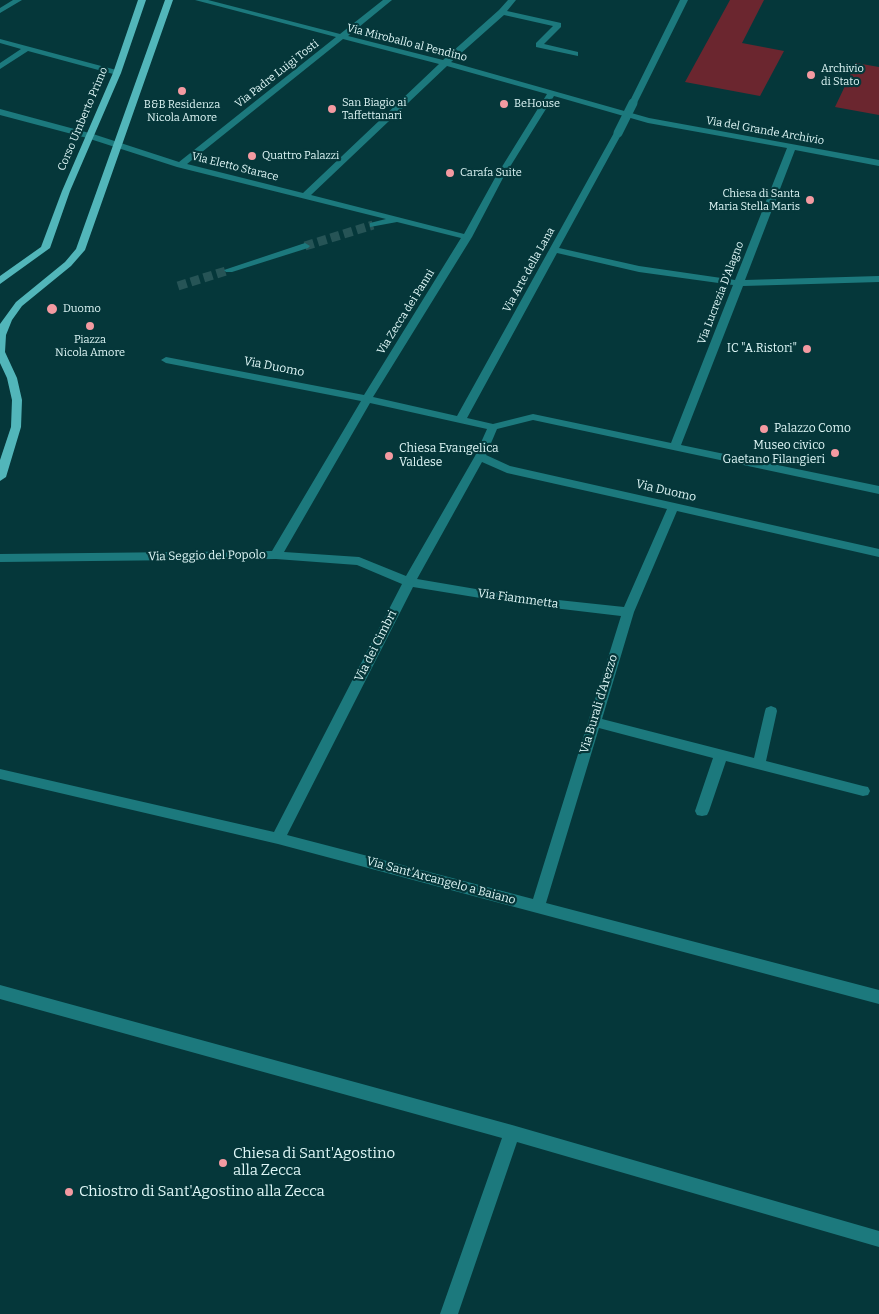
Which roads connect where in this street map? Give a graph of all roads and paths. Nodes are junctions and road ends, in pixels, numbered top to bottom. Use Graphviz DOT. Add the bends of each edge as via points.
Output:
graph roads {
  1 [pos="18,0"];
  2 [pos="142,0"];
  3 [pos="169,0"];
  4 [pos="199,0"];
  5 [pos="388,0"];
  6 [pos="512,0"];
  7 [pos="684,0"];
  8 [pos="0,11"];
  9 [pos="502,12"];
  10 [pos="342,38"];
  11 [pos="0,40"];
  12 [pos="28,48"];
  13 [pos="575,54"];
  14 [pos="444,63"];
  15 [pos="0,67"];
  16 [pos="116,73"];
  17 [pos="552,93"];
  18 [pos="609,109"];
  19 [pos="4,113"];
  20 [pos="0,119"];
  21 [pos="90,136"];
  22 [pos="118,145"];
  23 [pos="792,147"];
  24 [pos="879,163"];
  25 [pos="180,165"];
  26 [pos="305,196"];
  27 [pos="396,219"];
  28 [pos="373,225"];
  29 [pos="467,237"];
  30 [pos="305,246"];
  31 [pos="554,250"];
  32 [pos="229,270"];
  33 [pos="879,279"];
  34 [pos="0,281"];
  35 [pos="738,283"];
  36 [pos="166,360"];
  37 [pos="367,399"];
  38 [pos="461,419"];
  39 [pos="493,427"];
  40 [pos="675,448"];
  41 [pos="480,456"];
  42 [pos="0,477"];
  43 [pos="879,490"];
  44 [pos="674,506"];
  45 [pos="879,553"];
  46 [pos="276,555"];
  47 [pos="0,558"];
  48 [pos="409,582"];
  49 [pos="628,612"];
  50 [pos="771,711"];
  51 [pos="594,722"];
  52 [pos="721,755"];
  53 [pos="759,764"];
  54 [pos="0,774"];
  55 [pos="863,791"];
  56 [pos="702,811"];
  57 [pos="278,838"];
  58 [pos="538,907"];
  59 [pos="0,992"];
  60 [pos="879,997"];
  61 [pos="512,1133"];
  62 [pos="879,1239"];
  63 [pos="449,1314"];
  1 -- 8 [label="street"];
  2 -- 16 [label="main road, Corso Umberto Primo"];
  3 -- 22 [label="main road"];
  4 -- 10 [label="street, Via Miroballo al Pendino"];
  5 -- 10 [label="street, Via Padre Luigi Tosti"];
  6 -- 9 [label="street"];
  7 -- 31 [label="street, Via Arte della Lana, bridge" via="618,133"];
  9 -- 13 [label="street" via="558,25 539,45"];
  9 -- 14 [label="street"];
  10 -- 14 [label="street, Via Miroballo al Pendino"];
  10 -- 25 [label="street, Via Padre Luigi Tosti"];
  11 -- 12 [label="street"];
  12 -- 15 [label="street"];
  12 -- 16 [label="street"];
  14 -- 17 [label="street, Via Miroballo al Pendino"];
  14 -- 26 [label="street"];
  16 -- 21 [label="main road, Corso Umberto Primo"];
  17 -- 18 [label="street, Via Miroballo al Pendino"];
  17 -- 29 [label="street, Via Zecca dei Panni"];
  18 -- 23 [label="street, Via del Grande Archivio" via="648,120"];
  19 -- 20 [label="street"];
  19 -- 21 [label="street, Via Eletto Starace"];
  21 -- 22 [label="street, Via Eletto Starace"];
  21 -- 34 [label="main road, Corso Umberto Primo" via="45,248"];
  22 -- 25 [label="street, Via Eletto Starace"];
  22 -- 42 [label="main road" via="80,250 6,319 0,352 12,378 17,400 16,427"];
  23 -- 24 [label="street, Via del Grande Archivio"];
  23 -- 35 [label="street, Via Lucrezia D'Alagno"];
  25 -- 26 [label="street, Via Eletto Starace"];
  26 -- 27 [label="street, Via Eletto Starace"];
  27 -- 28 [label="street"];
  27 -- 29 [label="street, Via Eletto Starace"];
  29 -- 37 [label="street, Via Zecca dei Panni"];
  30 -- 32 [label="street"];
  31 -- 35 [label="street" via="639,269"];
  31 -- 38 [label="street, Via Arte della Lana"];
  33 -- 35 [label="street"];
  35 -- 40 [label="street, Via Lucrezia D'Alagno"];
  36 -- 37 [label="street, Via Duomo"];
  37 -- 38 [label="street, Via Duomo"];
  37 -- 46 [label="street, Via Zecca dei Panni"];
  38 -- 39 [label="street, Via Duomo"];
  39 -- 40 [label="street, Via Duomo" via="533,417"];
  39 -- 41 [label="street"];
  40 -- 43 [label="street, Via Duomo"];
  41 -- 44 [label="street, Via Duomo" via="507,469"];
  41 -- 48 [label="street, Via dei Cimbri"];
  44 -- 45 [label="street, Via Duomo"];
  44 -- 49 [label="street, Via Burali d'Arezzo"];
  46 -- 47 [label="street, Via Seggio del Popolo"];
  46 -- 48 [label="street, Via Seggio del Popolo" via="359,561"];
  48 -- 49 [label="street, Via Fiammetta" via="511,599"];
  48 -- 57 [label="street, Via dei Cimbri"];
  49 -- 51 [label="street, Via Burali d'Arezzo"];
  50 -- 53 [label="street"];
  51 -- 52 [label="street"];
  51 -- 58 [label="street, Via Burali d'Arezzo"];
  52 -- 53 [label="street"];
  52 -- 56 [label="street"];
  53 -- 55 [label="street"];
  54 -- 57 [label="street, Via Sant'Arcangelo a Baiano"];
  57 -- 58 [label="street, Via Sant'Arcangelo a Baiano"];
  58 -- 60 [label="street, Via Sant'Arcangelo a Baiano"];
  59 -- 61 [label="street"];
  61 -- 62 [label="street"];
  61 -- 63 [label="street"];
}
